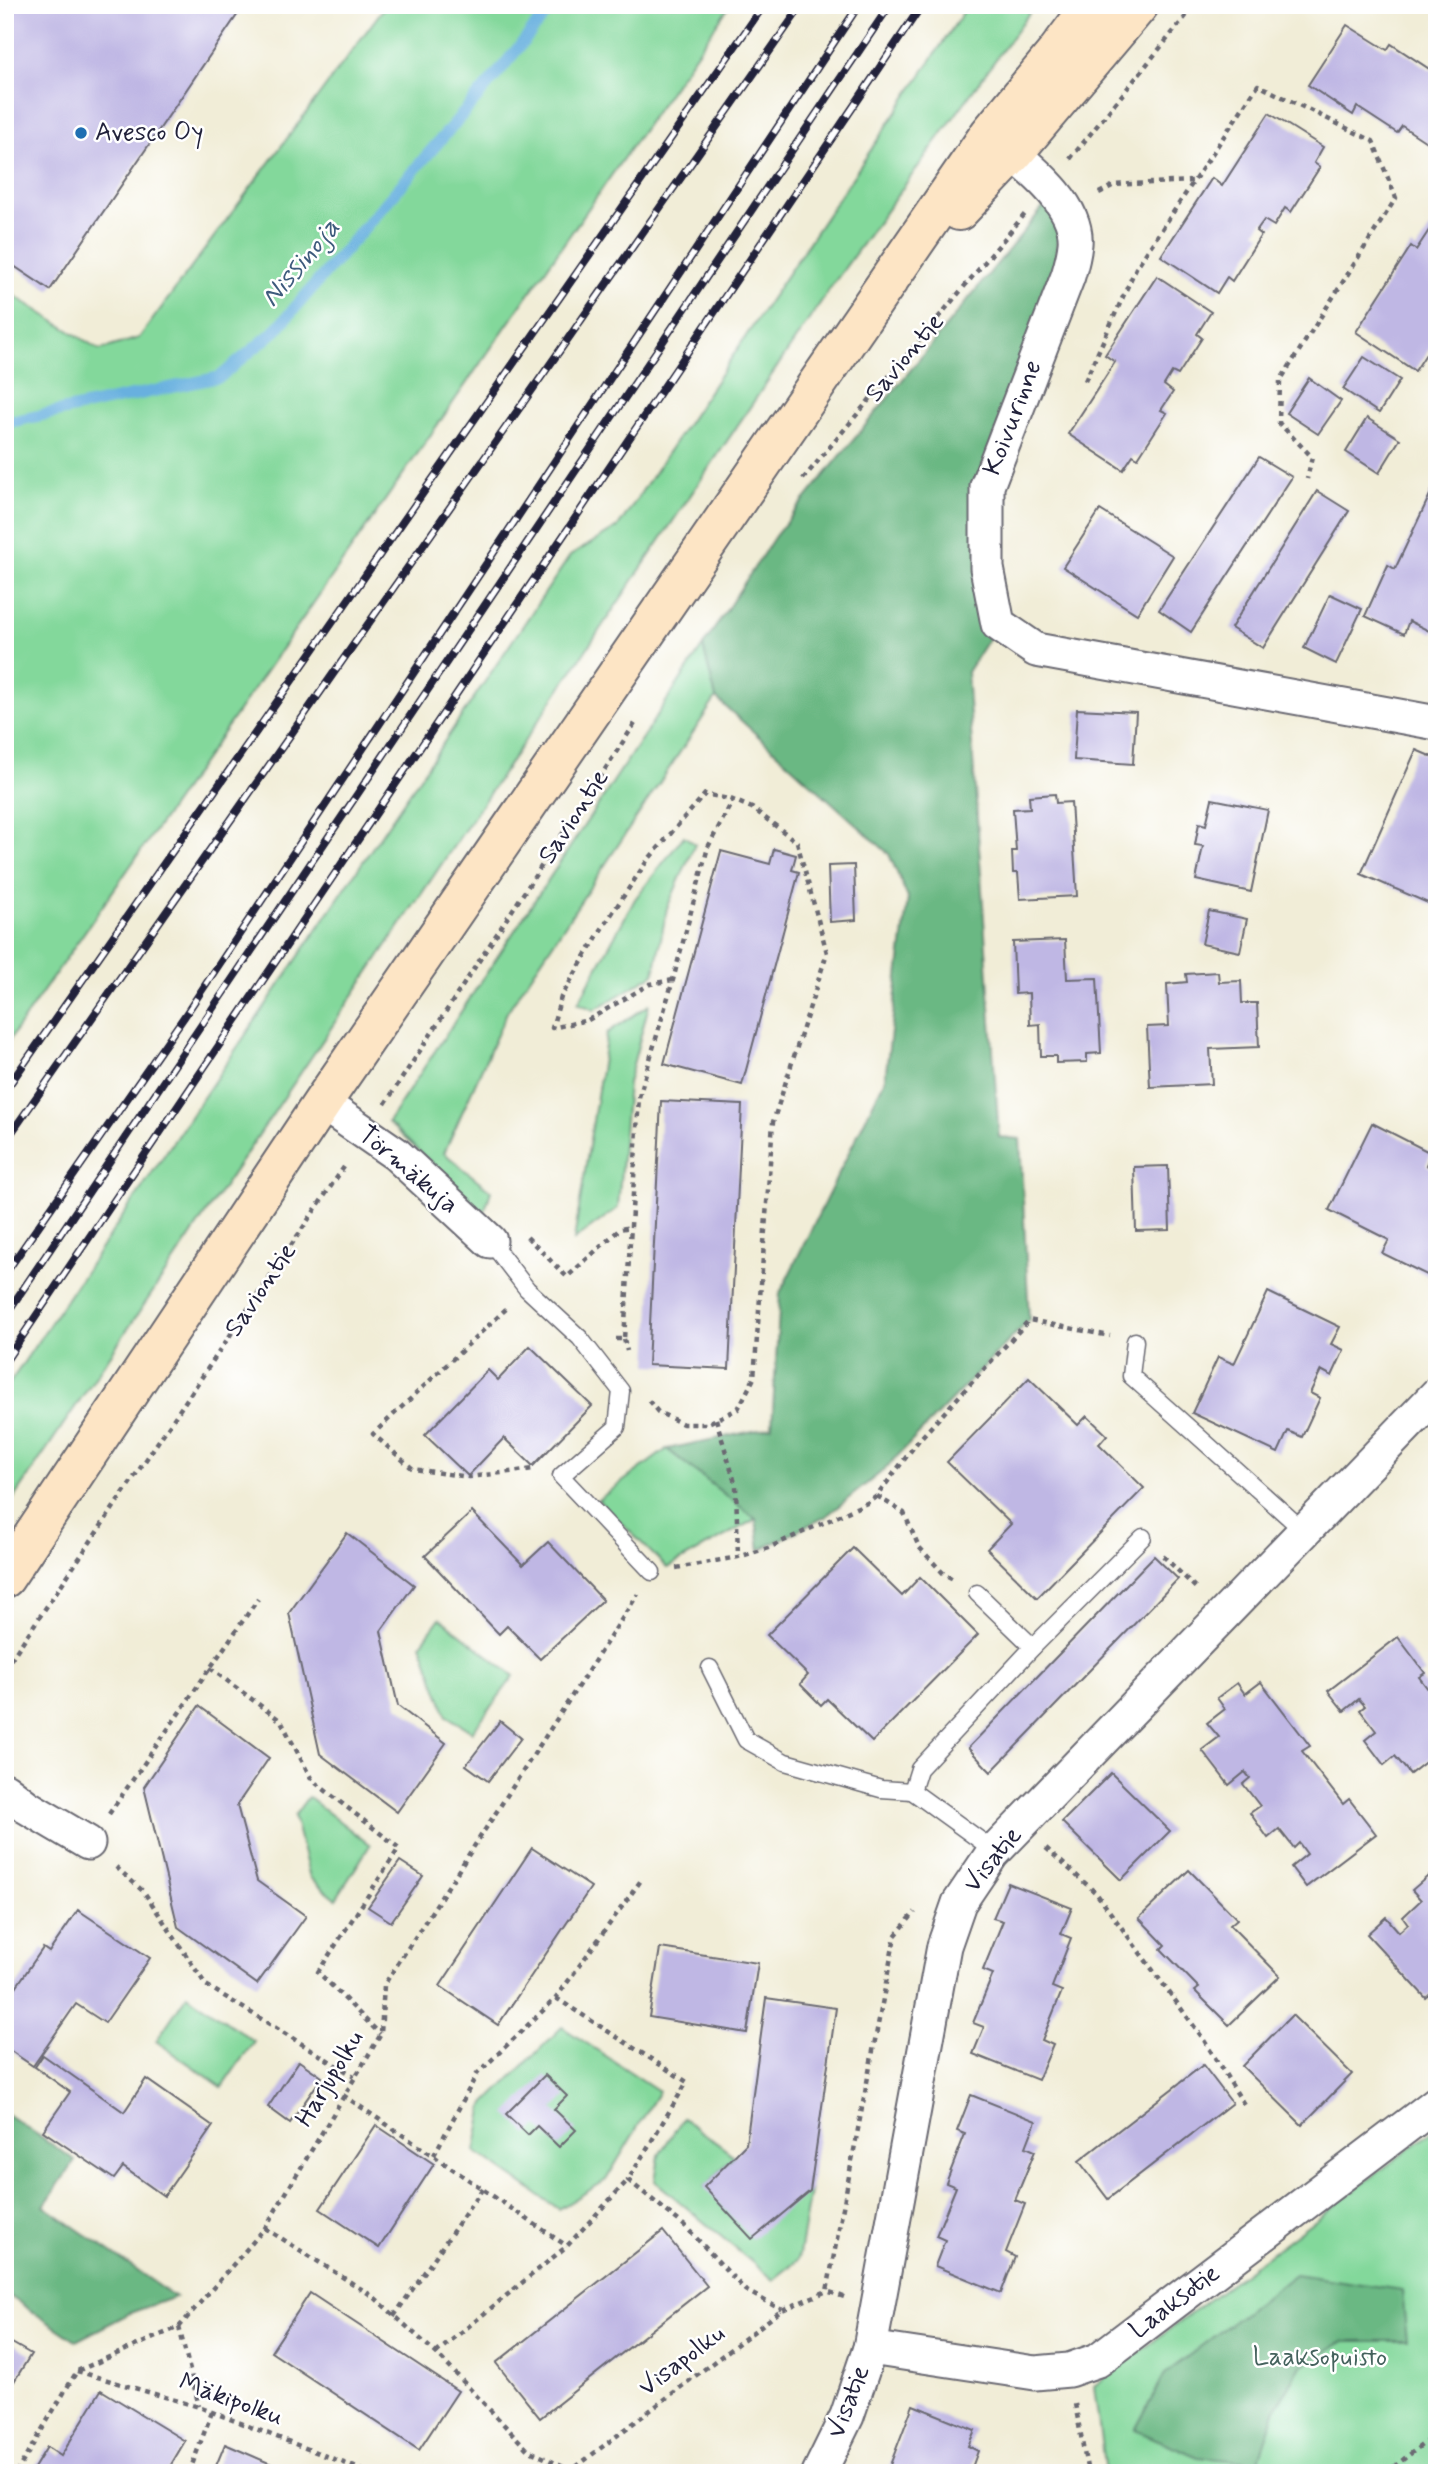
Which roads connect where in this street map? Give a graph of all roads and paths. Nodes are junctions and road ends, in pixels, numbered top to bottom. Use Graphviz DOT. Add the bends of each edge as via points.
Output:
graph roads {
  1 [pos="1092,5"];
  2 [pos="1139,5"];
  3 [pos="1195,5"];
  4 [pos="1001,143"];
  5 [pos="1194,181"];
  6 [pos="1057,199"];
  7 [pos="1085,381"];
  8 [pos="1307,479"];
  9 [pos="797,486"];
  10 [pos="641,715"];
  11 [pos="1437,723"];
  12 [pos="733,800"];
  13 [pos="673,980"];
  14 [pos="322,1103"];
  15 [pos="367,1132"];
  16 [pos="631,1227"];
  17 [pos="505,1236"];
  18 [pos="527,1289"];
  19 [pos="580,1338"];
  20 [pos="624,1339"];
  21 [pos="1135,1341"];
  22 [pos="627,1352"];
  23 [pos="1437,1394"];
  24 [pos="645,1396"];
  25 [pos="716,1419"];
  26 [pos="561,1476"];
  27 [pos="877,1496"];
  28 [pos="1304,1531"];
  29 [pos="1143,1537"];
  30 [pos="738,1557"];
  31 [pos="652,1572"];
  32 [pos="5,1578"];
  33 [pos="977,1593"];
  34 [pos="1205,1597"];
  35 [pos="258,1599"];
  36 [pos="1032,1647"];
  37 [pos="5,1668"];
  38 [pos="209,1668"];
  39 [pos="709,1668"];
  40 [pos="5,1790"];
  41 [pos="912,1791"];
  42 [pos="1023,1822"];
  43 [pos="88,1843"];
  44 [pos="995,1851"];
  45 [pos="642,1879"];
  46 [pos="556,1998"];
  47 [pos="381,2034"];
  48 [pos="354,2076"];
  49 [pos="343,2095"];
  50 [pos="1437,2103"];
  51 [pos="1245,2106"];
  52 [pos="434,2155"];
  53 [pos="628,2180"];
  54 [pos="483,2188"];
  55 [pos="265,2228"];
  56 [pos="567,2246"];
  57 [pos="827,2291"];
  58 [pos="782,2310"];
  59 [pos="394,2316"];
  60 [pos="179,2326"];
  61 [pos="870,2348"];
  62 [pos="436,2353"];
  63 [pos="1069,2370"];
  64 [pos="78,2371"];
  65 [pos="199,2407"];
  66 [pos="212,2412"];
  67 [pos="1437,2433"];
  68 [pos="569,2471"];
  69 [pos="367,2472"];
  70 [pos="16,2473"];
  71 [pos="189,2473"];
  72 [pos="819,2473"];
  73 [pos="1087,2473"];
  74 [pos="1386,2473"];
  1 -- 4 [label="main road, Saviontie" via="1056,53"];
  2 -- 4 [label="main road, Saviontie"];
  3 -- 6 [label="path, Saviontie"];
  4 -- 6 [label="street"];
  4 -- 14 [label="main road, Saviontie" via="870,307"];
  5 -- 6 [label="path" via="1114,184"];
  5 -- 7 [label="path" via="1136,268"];
  5 -- 8 [label="path" via="1258,85 1373,141 1396,198 1280,381 1279,423 1312,457"];
  6 -- 9 [label="path, Saviontie"];
  6 -- 11 [label="street, Koivurinne" via="1072,220 1076,243 1068,276 987,486 987,568 998,624 1036,650"];
  10 -- 15 [label="path, Saviontie"];
  12 -- 13 [label="path" via="708,847"];
  12 -- 13 [label="path" via="705,794 647,862 561,997 552,1028 587,1020 650,984"];
  12 -- 25 [label="path" via="752,808 797,842 827,953 774,1122 754,1378 738,1409"];
  13 -- 16 [label="path" via="639,1097"];
  14 -- 15 [label="street, Törmäkuja"];
  14 -- 32 [label="main road, Saviontie"];
  15 -- 17 [label="street, Törmäkuja"];
  15 -- 37 [label="path, Saviontie"];
  16 -- 17 [label="path" via="620,1229 567,1277"];
  16 -- 20 [label="path"];
  17 -- 18 [label="lane"];
  18 -- 19 [label="lane"];
  18 -- 26 [label="path" via="373,1434 413,1469 469,1477 547,1468"];
  19 -- 20 [label="path"];
  19 -- 26 [label="lane" via="621,1391 617,1427"];
  20 -- 22 [label="path"];
  21 -- 27 [label="path" via="1029,1320 919,1440"];
  21 -- 28 [label="lane" via="1131,1376"];
  23 -- 28 [label="street, Visatie"];
  24 -- 25 [label="path" via="658,1412 683,1424"];
  25 -- 30 [label="path" via="736,1486"];
  26 -- 31 [label="lane"];
  27 -- 30 [label="path" via="768,1548"];
  27 -- 33 [label="path" via="904,1513 919,1547 944,1574"];
  28 -- 42 [label="street, Visatie"];
  29 -- 34 [label="path"];
  29 -- 36 [label="lane"];
  30 -- 31 [label="path"];
  31 -- 47 [label="path, Harjupolku" via="384,1985"];
  33 -- 36 [label="lane"];
  35 -- 38 [label="path"];
  36 -- 41 [label="lane" via="919,1769"];
  38 -- 43 [label="path"];
  38 -- 47 [label="path" via="281,1721 312,1780 399,1848 318,1972"];
  39 -- 41 [label="lane" via="746,1740 796,1766 881,1789"];
  40 -- 43 [label="street"];
  41 -- 44 [label="lane"];
  42 -- 44 [label="street, Visatie"];
  42 -- 51 [label="path" via="1096,1893 1202,2037"];
  43 -- 48 [label="path" via="144,1892 206,1985"];
  44 -- 61 [label="street, Visatie" via="959,1903 944,1946"];
  45 -- 46 [label="path"];
  46 -- 52 [label="path" via="477,2074"];
  46 -- 53 [label="path" via="687,2082"];
  47 -- 48 [label="path, Harjupolku"];
  48 -- 49 [label="path, Harjupolku"];
  49 -- 52 [label="path"];
  49 -- 55 [label="path, Harjupolku"];
  50 -- 63 [label="street, Laaksotie" via="1098,2360"];
  52 -- 54 [label="path"];
  53 -- 56 [label="path"];
  53 -- 58 [label="path" via="685,2226 744,2290"];
  54 -- 56 [label="path"];
  54 -- 59 [label="path"];
  55 -- 59 [label="path" via="374,2297"];
  55 -- 60 [label="path, Harjupolku"];
  56 -- 62 [label="path"];
  57 -- 58 [label="path, Visapolku"];
  58 -- 68 [label="path, Visapolku"];
  59 -- 62 [label="path"];
  60 -- 64 [label="path, Harjupolku"];
  60 -- 65 [label="path"];
  61 -- 63 [label="street, Laaksotie" via="1006,2370"];
  61 -- 72 [label="street, Visatie" via="847,2416"];
  62 -- 68 [label="path" via="528,2450"];
  63 -- 73 [label="path"];
  64 -- 65 [label="path, Mäkipolku"];
  64 -- 70 [label="path"];
  65 -- 66 [label="path, Mäkipolku"];
  66 -- 69 [label="path, Mäkipolku"];
  66 -- 71 [label="path"];
  67 -- 74 [label="path"];
}
